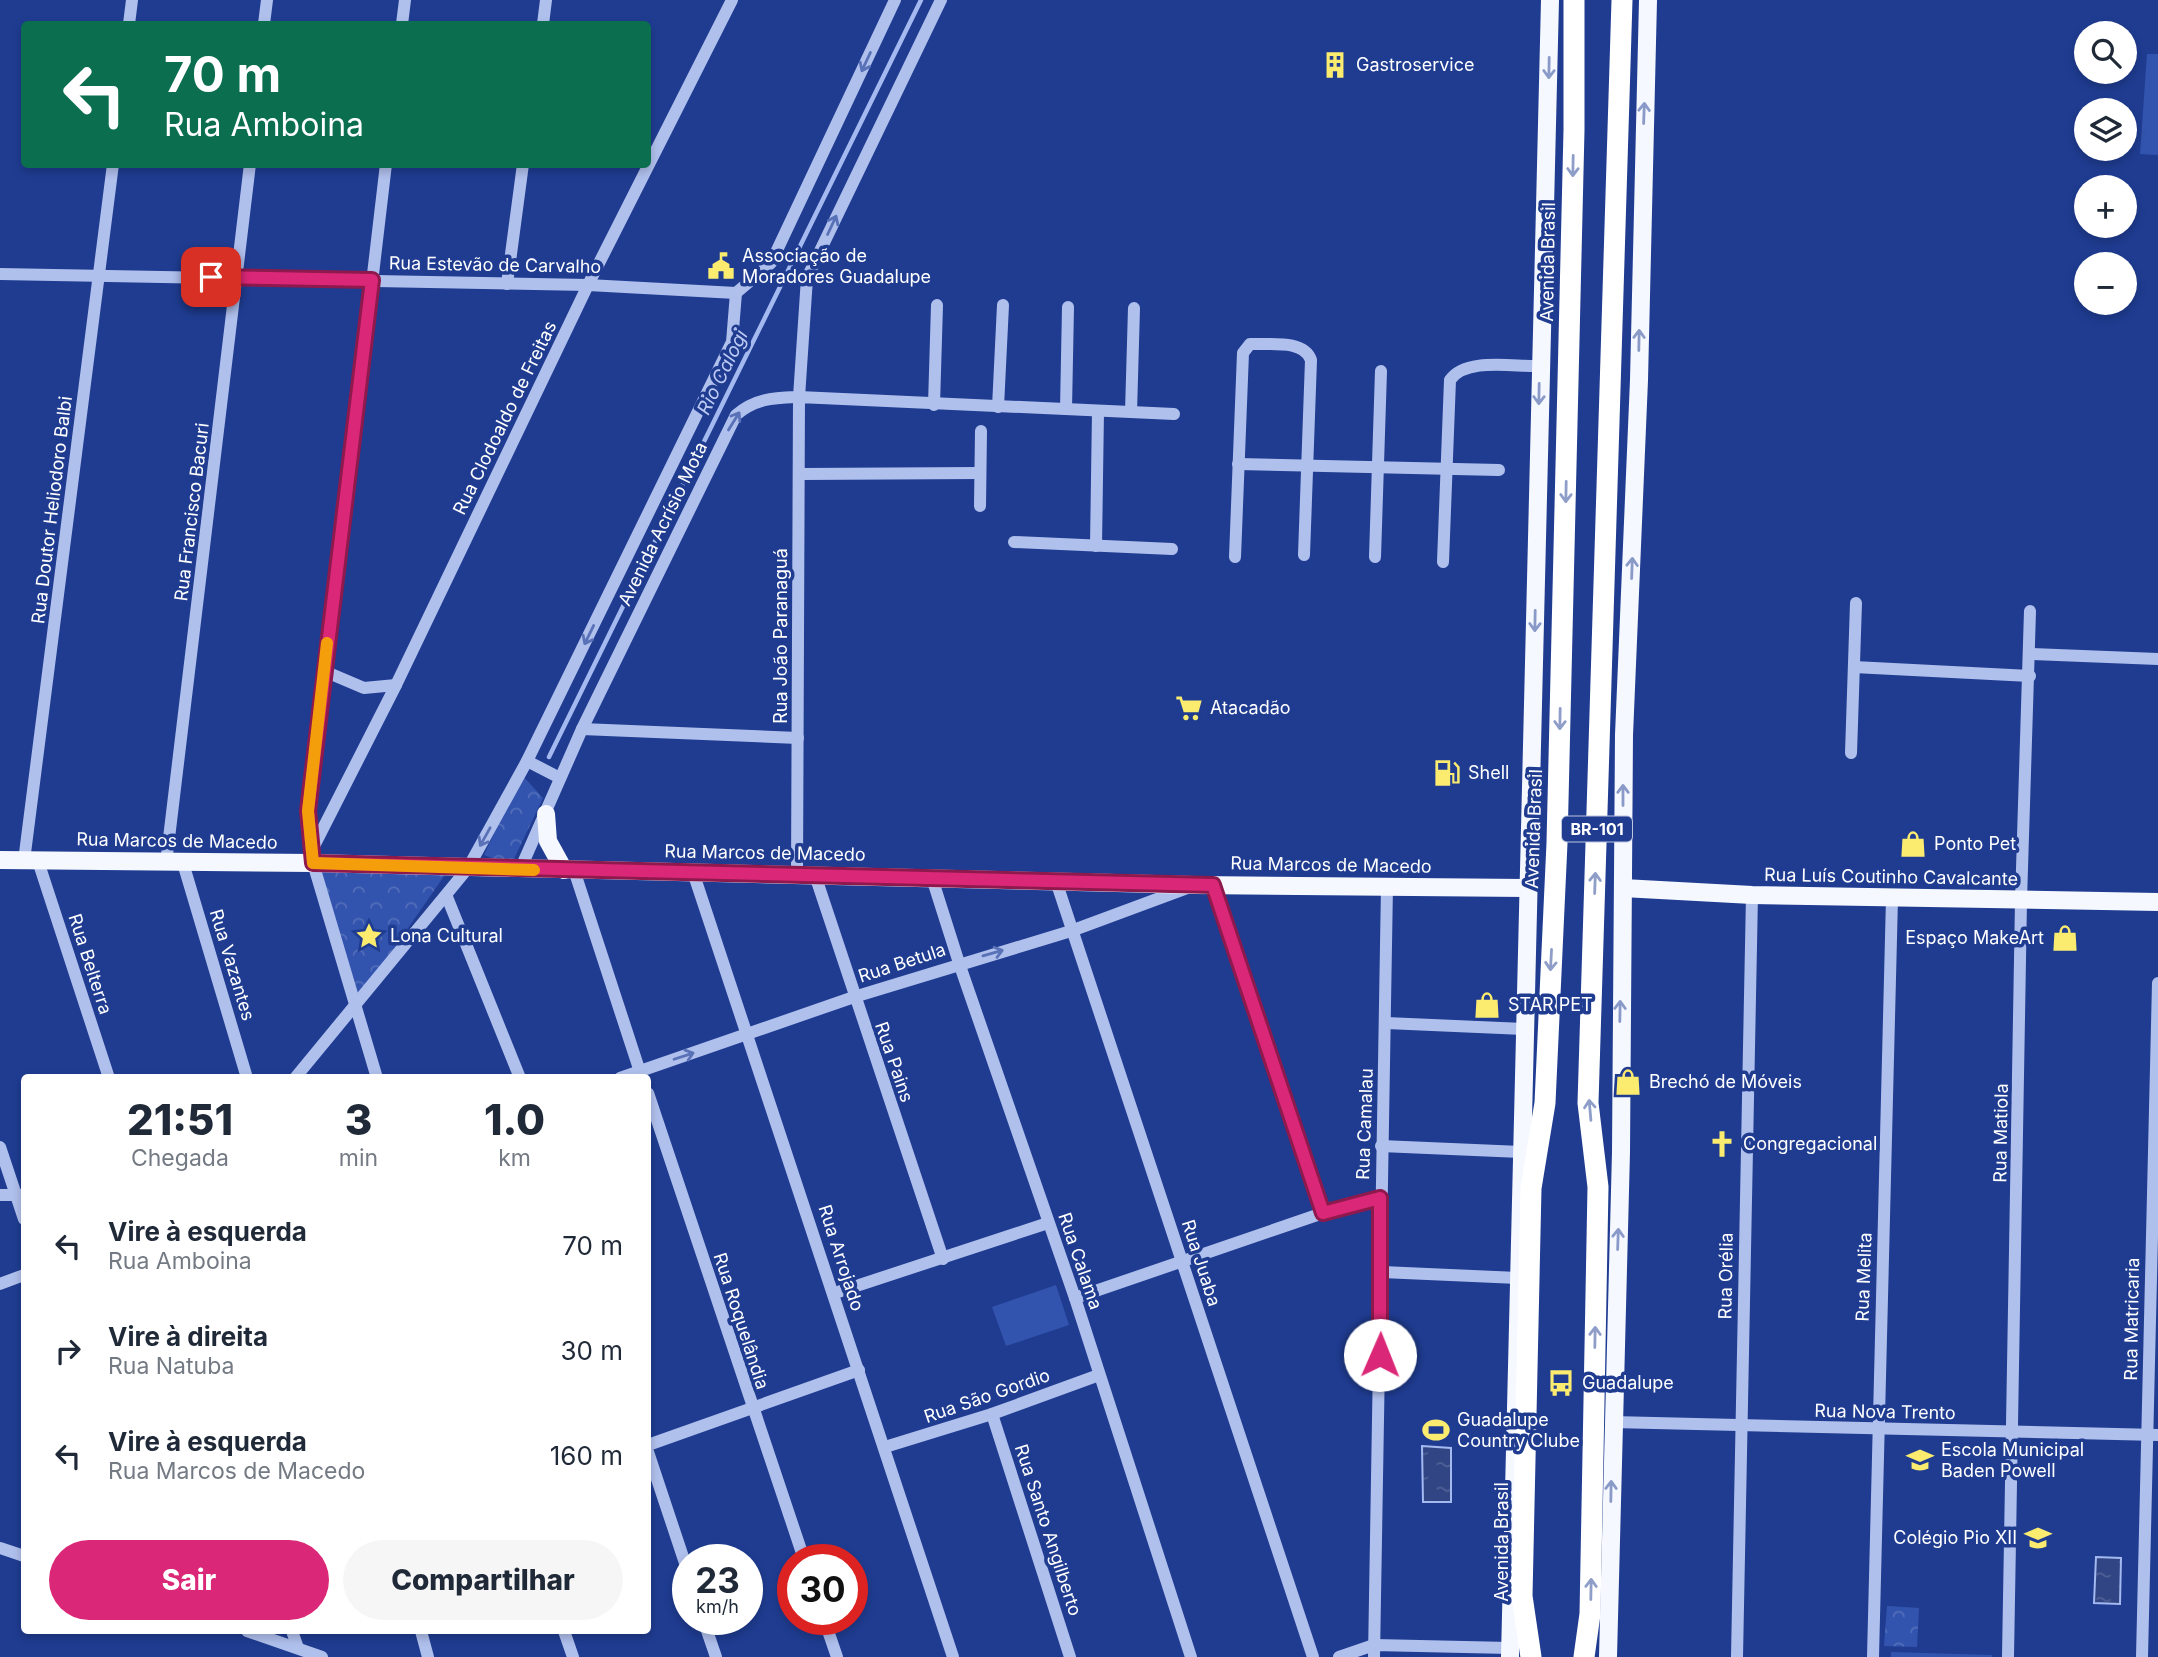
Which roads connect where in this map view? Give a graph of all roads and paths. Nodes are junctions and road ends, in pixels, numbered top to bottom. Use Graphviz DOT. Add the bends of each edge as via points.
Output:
graph roads {
  1 [pos="132,0"];
  2 [pos="267,0"];
  3 [pos="405,0"];
  4 [pos="546,0"];
  5 [pos="732,0"];
  6 [pos="895,0"];
  7 [pos="941,0"];
  8 [pos="1550,0"];
  9 [pos="1574,0"];
  10 [pos="1622,0"];
  11 [pos="1648,0"];
  12 [pos="129,21"];
  13 [pos="264,21"];
  14 [pos="402,21"];
  15 [pos="543,21"];
  16 [pos="651,160"];
  17 [pos="113,168"];
  18 [pos="250,168"];
  19 [pos="386,168"];
  20 [pos="522,168"];
  21 [pos="647,168"];
  22 [pos="0,274"];
  23 [pos="100,275"];
  24 [pos="239,277"];
  25 [pos="372,280"];
  26 [pos="507,284"];
  27 [pos="588,285"];
  28 [pos="736,293"];
  29 [pos="1003,304"];
  30 [pos="937,305"];
  31 [pos="1068,307"];
  32 [pos="1134,308"];
  33 [pos="1539,366"];
  34 [pos="1381,371"];
  35 [pos="799,397"];
  36 [pos="934,405"];
  37 [pos="998,407"];
  38 [pos="1066,409"];
  39 [pos="1098,411"];
  40 [pos="1131,412"];
  41 [pos="1174,414"];
  42 [pos="981,431"];
  43 [pos="1238,464"];
  44 [pos="1308,466"];
  45 [pos="1378,468"];
  46 [pos="1445,469"];
  47 [pos="1499,470"];
  48 [pos="980,473"];
  49 [pos="800,474"];
  50 [pos="980,506"];
  51 [pos="1014,542"];
  52 [pos="1096,546"];
  53 [pos="1172,550"];
  54 [pos="1304,555"];
  55 [pos="1235,557"];
  56 [pos="1374,557"];
  57 [pos="1443,562"];
  58 [pos="1856,603"];
  59 [pos="2030,611"];
  60 [pos="2030,654"];
  61 [pos="2158,659"];
  62 [pos="1854,667"];
  63 [pos="324,671"];
  64 [pos="2030,676"];
  65 [pos="396,685"];
  66 [pos="582,729"];
  67 [pos="798,738"];
  68 [pos="1852,753"];
  69 [pos="527,761"];
  70 [pos="560,778"];
  71 [pos="546,814"];
  72 [pos="312,857"];
  73 [pos="0,860"];
  74 [pos="31,861"];
  75 [pos="175,863"];
  76 [pos="468,869"];
  77 [pos="520,870"];
  78 [pos="569,870"];
  79 [pos="693,872"];
  80 [pos="806,875"];
  81 [pos="932,878"];
  82 [pos="1056,881"];
  83 [pos="1195,885"];
  84 [pos="1213,885"];
  85 [pos="1387,886"];
  86 [pos="1528,888"];
  87 [pos="1623,888"];
  88 [pos="1752,895"];
  89 [pos="447,897"];
  90 [pos="1892,898"];
  91 [pos="2021,901"];
  92 [pos="2158,902"];
  93 [pos="1072,931"];
  94 [pos="959,963"];
  95 [pos="2158,983"];
  96 [pos="854,997"];
  97 [pos="355,1004"];
  98 [pos="1385,1023"];
  99 [pos="1524,1029"];
  100 [pos="748,1035"];
  101 [pos="2157,1044"];
  102 [pos="108,1074"];
  103 [pos="246,1074"];
  104 [pos="298,1074"];
  105 [pos="376,1074"];
  106 [pos="518,1074"];
  107 [pos="641,1074"];
  108 [pos="651,1102"];
  109 [pos="1381,1146"];
  110 [pos="0,1147"];
  111 [pos="1521,1152"];
  112 [pos="2156,1172"];
  113 [pos="0,1195"];
  114 [pos="21,1196"];
  115 [pos="1380,1198"];
  116 [pos="1323,1213"];
  117 [pos="1048,1223"];
  118 [pos="943,1259"];
  119 [pos="1182,1262"];
  120 [pos="1382,1272"];
  121 [pos="21,1276"];
  122 [pos="1518,1278"];
  123 [pos="0,1284"];
  124 [pos="835,1293"];
  125 [pos="1075,1298"];
  126 [pos="2154,1305"];
  127 [pos="859,1370"];
  128 [pos="1099,1375"];
  129 [pos="752,1408"];
  130 [pos="992,1414"];
  131 [pos="1612,1422"];
  132 [pos="1741,1427"];
  133 [pos="1878,1429"];
  134 [pos="2014,1432"];
  135 [pos="2152,1435"];
  136 [pos="651,1444"];
  137 [pos="884,1447"];
  138 [pos="651,1461"];
  139 [pos="679,1544"];
  140 [pos="799,1544"];
  141 [pos="0,1548"];
  142 [pos="21,1555"];
  143 [pos="2143,1566"];
  144 [pos="2158,1566"];
  145 [pos="256,1634"];
  146 [pos="293,1634"];
  147 [pos="422,1634"];
  148 [pos="565,1634"];
  149 [pos="708,1635"];
  150 [pos="830,1635"];
  151 [pos="298,1648"];
  152 [pos="1374,1651"];
  153 [pos="1510,1652"];
  154 [pos="322,1657"];
  155 [pos="428,1657"];
  156 [pos="573,1657"];
  157 [pos="716,1657"];
  158 [pos="838,1657"];
  159 [pos="953,1657"];
  160 [pos="1070,1657"];
  161 [pos="1191,1657"];
  162 [pos="1313,1657"];
  163 [pos="1339,1657"];
  164 [pos="1531,1657"];
  165 [pos="1584,1657"];
  166 [pos="1608,1657"];
  167 [pos="1737,1657"];
  168 [pos="1872,1657"];
  169 [pos="2008,1657"];
  170 [pos="2143,1657"];
  1 -- 12 [label="street"];
  2 -- 13 [label="street"];
  3 -- 14 [label="street"];
  4 -- 15 [label="street"];
  5 -- 16 [label="street, Rua Clodoaldo de Freitas"];
  6 -- 28 [label="street, one-way" via="771,263"];
  35 -- 7 [label="street, one-way" via="807,278"];
  8 -- 33 [label="main road, Avenida Brasil, one-way"];
  9 -- 164 [label="highway, Avenida Brasil / BR-101, one-way" via="1557,843 1545,1103 1531,1188 1522,1596"];
  165 -- 10 [label="highway, BR-101, one-way" via="1590,1614 1598,1187 1588,1103"];
  87 -- 11 [label="main road, one-way"];
  17 -- 23 [label="street, Rua Doutor Heliodoro Balbi"];
  18 -- 24 [label="street, Rua Francisco Bacuri"];
  19 -- 25 [label="street"];
  20 -- 26 [label="street"];
  21 -- 27 [label="street, Rua Clodoaldo de Freitas"];
  22 -- 23 [label="street, Rua Estevão de Carvalho"];
  23 -- 24 [label="street, Rua Estevão de Carvalho"];
  23 -- 74 [label="street, Rua Doutor Heliodoro Balbi"];
  24 -- 25 [label="street, Rua Estevão de Carvalho"];
  24 -- 75 [label="street, Rua Francisco Bacuri"];
  25 -- 26 [label="street, Rua Estevão de Carvalho"];
  25 -- 63 [label="street"];
  26 -- 27 [label="street, Rua Estevão de Carvalho"];
  27 -- 28 [label="street, Rua Estevão de Carvalho"];
  27 -- 65 [label="street, Rua Clodoaldo de Freitas"];
  28 -- 69 [label="street, Avenida Acrísio Mota, one-way" via="732,342"];
  29 -- 37 [label="street"];
  30 -- 36 [label="street"];
  31 -- 38 [label="street"];
  32 -- 40 [label="street"];
  33 -- 46 [label="street" via="1469,367 1455,373 1450,380"];
  33 -- 86 [label="main road, Avenida Brasil, one-way"];
  34 -- 45 [label="street"];
  35 -- 36 [label="street, Avenida Acrísio Mota"];
  35 -- 49 [label="street, Rua João Paranaguá"];
  66 -- 35 [label="street, Avenida Acrísio Mota, one-way" via="736,415 750,403"];
  36 -- 37 [label="street, Avenida Acrísio Mota"];
  37 -- 38 [label="street, Avenida Acrísio Mota"];
  38 -- 39 [label="street, Avenida Acrísio Mota"];
  39 -- 40 [label="street, Avenida Acrísio Mota"];
  39 -- 52 [label="street"];
  40 -- 41 [label="street, Avenida Acrísio Mota"];
  42 -- 48 [label="street"];
  43 -- 44 [label="street"];
  43 -- 44 [label="street" via="1243,353 1250,345 1301,347 1309,352"];
  43 -- 55 [label="street"];
  44 -- 45 [label="street"];
  44 -- 54 [label="street"];
  45 -- 46 [label="street"];
  45 -- 56 [label="street"];
  46 -- 47 [label="street"];
  46 -- 57 [label="street"];
  48 -- 49 [label="street"];
  48 -- 50 [label="street"];
  49 -- 67 [label="street, Rua João Paranaguá"];
  51 -- 52 [label="street"];
  52 -- 53 [label="street"];
  58 -- 62 [label="street"];
  59 -- 60 [label="street, Rua Matiola"];
  60 -- 61 [label="street"];
  60 -- 64 [label="street, Rua Matiola"];
  62 -- 64 [label="street"];
  62 -- 68 [label="street"];
  63 -- 65 [label="street" via="364,688"];
  63 -- 72 [label="street" via="308,811"];
  64 -- 91 [label="street, Rua Matiola"];
  65 -- 72 [label="street, Rua Clodoaldo de Freitas"];
  66 -- 67 [label="street"];
  66 -- 70 [label="street, Avenida Acrísio Mota"];
  67 -- 80 [label="street, Rua João Paranaguá"];
  69 -- 70 [label="street"];
  69 -- 76 [label="street, Avenida Acrísio Mota, one-way"];
  70 -- 71 [label="street, Avenida Acrísio Mota"];
  71 -- 77 [label="street, Avenida Acrísio Mota"];
  71 -- 78 [label="main road" via="548,841"];
  72 -- 75 [label="main road, Rua Marcos de Macedo"];
  72 -- 76 [label="main road, Rua Marcos de Macedo"];
  72 -- 97 [label="street"];
  73 -- 74 [label="main road, Rua Marcos de Macedo"];
  74 -- 75 [label="main road, Rua Marcos de Macedo"];
  74 -- 102 [label="street, Rua Belterra"];
  75 -- 103 [label="street, Rua Vazantes"];
  76 -- 77 [label="main road, Rua Marcos de Macedo"];
  76 -- 89 [label="street, Avenida Acrísio Mota"];
  77 -- 78 [label="main road, Rua Marcos de Macedo"];
  78 -- 79 [label="main road, Rua Marcos de Macedo"];
  78 -- 107 [label="street"];
  79 -- 80 [label="main road, Rua Marcos de Macedo"];
  79 -- 100 [label="street, Rua Arrojado"];
  80 -- 81 [label="main road, Rua Marcos de Macedo"];
  80 -- 96 [label="street, Rua Pains"];
  81 -- 82 [label="main road, Rua Marcos de Macedo"];
  81 -- 94 [label="street, Rua Calama"];
  82 -- 83 [label="main road, Rua Marcos de Macedo"];
  82 -- 93 [label="street, Rua Juaba"];
  83 -- 84 [label="main road, Rua Marcos de Macedo"];
  83 -- 93 [label="street, Rua Betula"];
  84 -- 85 [label="main road, Rua Marcos de Macedo"];
  84 -- 116 [label="street"];
  85 -- 86 [label="main road, Rua Marcos de Macedo"];
  85 -- 98 [label="street, Rua Camalau"];
  86 -- 99 [label="main road, Avenida Brasil"];
  87 -- 88 [label="main road, Rua Luís Coutinho Cavalcante"];
  131 -- 87 [label="main road, one-way"];
  88 -- 90 [label="main road, Rua Luís Coutinho Cavalcante"];
  88 -- 132 [label="street, Rua Orélia"];
  89 -- 97 [label="street, Avenida Acrísio Mota"];
  89 -- 106 [label="street"];
  90 -- 91 [label="main road, Rua Luís Coutinho Cavalcante"];
  90 -- 133 [label="street, Rua Melita"];
  91 -- 92 [label="main road, Rua Luís Coutinho Cavalcante"];
  91 -- 134 [label="street, Rua Matiola"];
  94 -- 93 [label="street, Rua Betula, one-way"];
  93 -- 119 [label="street, Rua Juaba"];
  94 -- 96 [label="street, Rua Betula"];
  94 -- 117 [label="street, Rua Calama"];
  95 -- 101 [label="street, Rua Matricaria"];
  96 -- 100 [label="street, Rua Betula"];
  96 -- 118 [label="street, Rua Pains"];
  97 -- 104 [label="street, Avenida Acrísio Mota"];
  97 -- 105 [label="street"];
  98 -- 99 [label="street"];
  98 -- 109 [label="street, Rua Camalau"];
  99 -- 111 [label="main road, Avenida Brasil"];
  107 -- 100 [label="street, Rua Betula, one-way"];
  100 -- 124 [label="street, Rua Arrojado"];
  101 -- 112 [label="street, Rua Matricaria"];
  108 -- 129 [label="street, Rua Roquelândia"];
  109 -- 111 [label="street"];
  109 -- 115 [label="street, Rua Camalau"];
  110 -- 114 [label="street"];
  111 -- 122 [label="main road, Avenida Brasil"];
  112 -- 126 [label="street, Rua Matricaria"];
  113 -- 114 [label="street"];
  115 -- 116 [label="street"];
  115 -- 120 [label="street, Rua Camalau"];
  116 -- 119 [label="street"];
  117 -- 118 [label="street"];
  117 -- 125 [label="street, Rua Calama"];
  118 -- 124 [label="street"];
  119 -- 125 [label="street"];
  119 -- 162 [label="street, Rua Juaba"];
  120 -- 122 [label="street"];
  120 -- 152 [label="street, Rua Camalau"];
  121 -- 123 [label="street"];
  122 -- 153 [label="main road, Avenida Brasil"];
  124 -- 127 [label="street, Rua Arrojado"];
  125 -- 128 [label="street, Rua Calama"];
  126 -- 135 [label="street, Rua Matricaria"];
  127 -- 129 [label="street"];
  127 -- 137 [label="street, Rua Arrojado"];
  128 -- 130 [label="street, Rua São Gordio"];
  128 -- 161 [label="street, Rua Calama"];
  129 -- 136 [label="street"];
  129 -- 140 [label="street, Rua Roquelândia"];
  130 -- 137 [label="street, Rua São Gordio"];
  130 -- 160 [label="street, Rua Santo Angilberto"];
  131 -- 132 [label="street, Rua Nova Trento"];
  166 -- 131 [label="main road, one-way"];
  132 -- 133 [label="street, Rua Nova Trento"];
  132 -- 167 [label="street, Rua Orélia"];
  133 -- 134 [label="street, Rua Nova Trento"];
  133 -- 168 [label="street, Rua Melita"];
  134 -- 135 [label="street, Rua Nova Trento"];
  134 -- 169 [label="street, Rua Matiola"];
  135 -- 143 [label="street, Rua Matricaria"];
  137 -- 159 [label="street, Rua Arrojado"];
  138 -- 139 [label="street"];
  141 -- 142 [label="street"];
  143 -- 144 [label="street"];
  143 -- 170 [label="street, Rua Matricaria"];
  145 -- 151 [label="street"];
  146 -- 151 [label="street"];
  147 -- 155 [label="street"];
  148 -- 156 [label="street"];
  149 -- 157 [label="street"];
  150 -- 158 [label="street"];
  151 -- 154 [label="street"];
  152 -- 153 [label="street"];
  152 -- 163 [label="street"];
}
